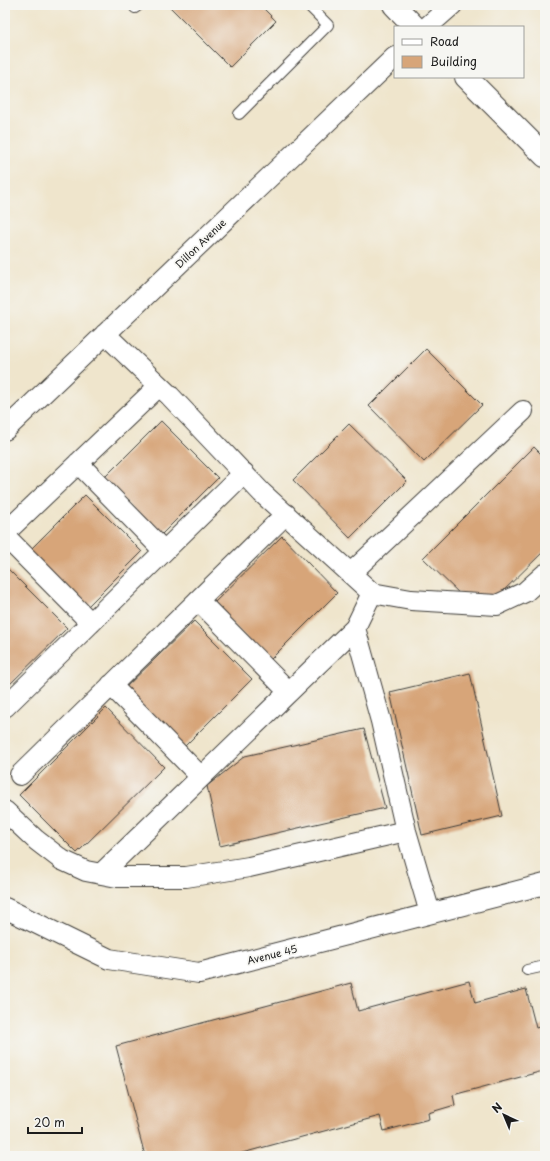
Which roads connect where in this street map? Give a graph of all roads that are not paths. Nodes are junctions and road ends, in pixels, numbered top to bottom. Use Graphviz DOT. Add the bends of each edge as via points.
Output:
graph roads {
  1 [pos="308,5"];
  2 [pos="394,5"];
  3 [pos="452,5"];
  4 [pos="414,26"];
  5 [pos="428,26"];
  6 [pos="394,58"];
  7 [pos="467,78"];
  8 [pos="239,114"];
  9 [pos="545,156"];
  10 [pos="105,334"];
  11 [pos="159,386"];
  12 [pos="523,411"];
  13 [pos="5,430"];
  14 [pos="78,463"];
  15 [pos="244,474"];
  16 [pos="286,514"];
  17 [pos="5,533"];
  18 [pos="5,536"];
  19 [pos="164,551"];
  20 [pos="351,573"];
  21 [pos="545,574"];
  22 [pos="372,592"];
  23 [pos="198,600"];
  24 [pos="91,623"];
  25 [pos="355,628"];
  26 [pos="111,685"];
  27 [pos="289,692"];
  28 [pos="5,707"];
  29 [pos="20,775"];
  30 [pos="201,777"];
  31 [pos="5,811"];
  32 [pos="406,831"];
  33 [pos="101,874"];
  34 [pos="545,884"];
  35 [pos="5,908"];
  36 [pos="430,913"];
  37 [pos="545,966"];
  38 [pos="527,970"];
  1 -- 8 [label="lane" via="328,25"];
  2 -- 4 [label="main road"];
  3 -- 5 [label="street"];
  6 -- 10 [label="street, Dillon Avenue"];
  7 -- 9 [label="main road"];
  10 -- 11 [label="street"];
  10 -- 13 [label="street, Dillon Avenue"];
  11 -- 14 [label="street"];
  11 -- 15 [label="street"];
  12 -- 20 [label="street"];
  14 -- 17 [label="street"];
  14 -- 19 [label="street"];
  15 -- 16 [label="street"];
  15 -- 19 [label="street"];
  16 -- 20 [label="street"];
  16 -- 23 [label="street"];
  18 -- 24 [label="street"];
  19 -- 24 [label="street"];
  20 -- 22 [label="street"];
  21 -- 22 [label="street" via="525,592 497,605 412,600"];
  22 -- 25 [label="street"];
  23 -- 26 [label="street"];
  23 -- 27 [label="street"];
  24 -- 28 [label="street"];
  25 -- 27 [label="street"];
  25 -- 32 [label="street" via="381,721"];
  26 -- 29 [label="street"];
  26 -- 30 [label="street"];
  27 -- 30 [label="street"];
  30 -- 33 [label="street"];
  31 -- 33 [label="street" via="62,860 86,871"];
  32 -- 33 [label="street" via="249,867 186,876 117,877"];
  32 -- 36 [label="street"];
  34 -- 36 [label="street, Avenue 45"];
  35 -- 36 [label="street, Avenue 45" via="109,958 199,973"];
  37 -- 38 [label="lane"];
}
